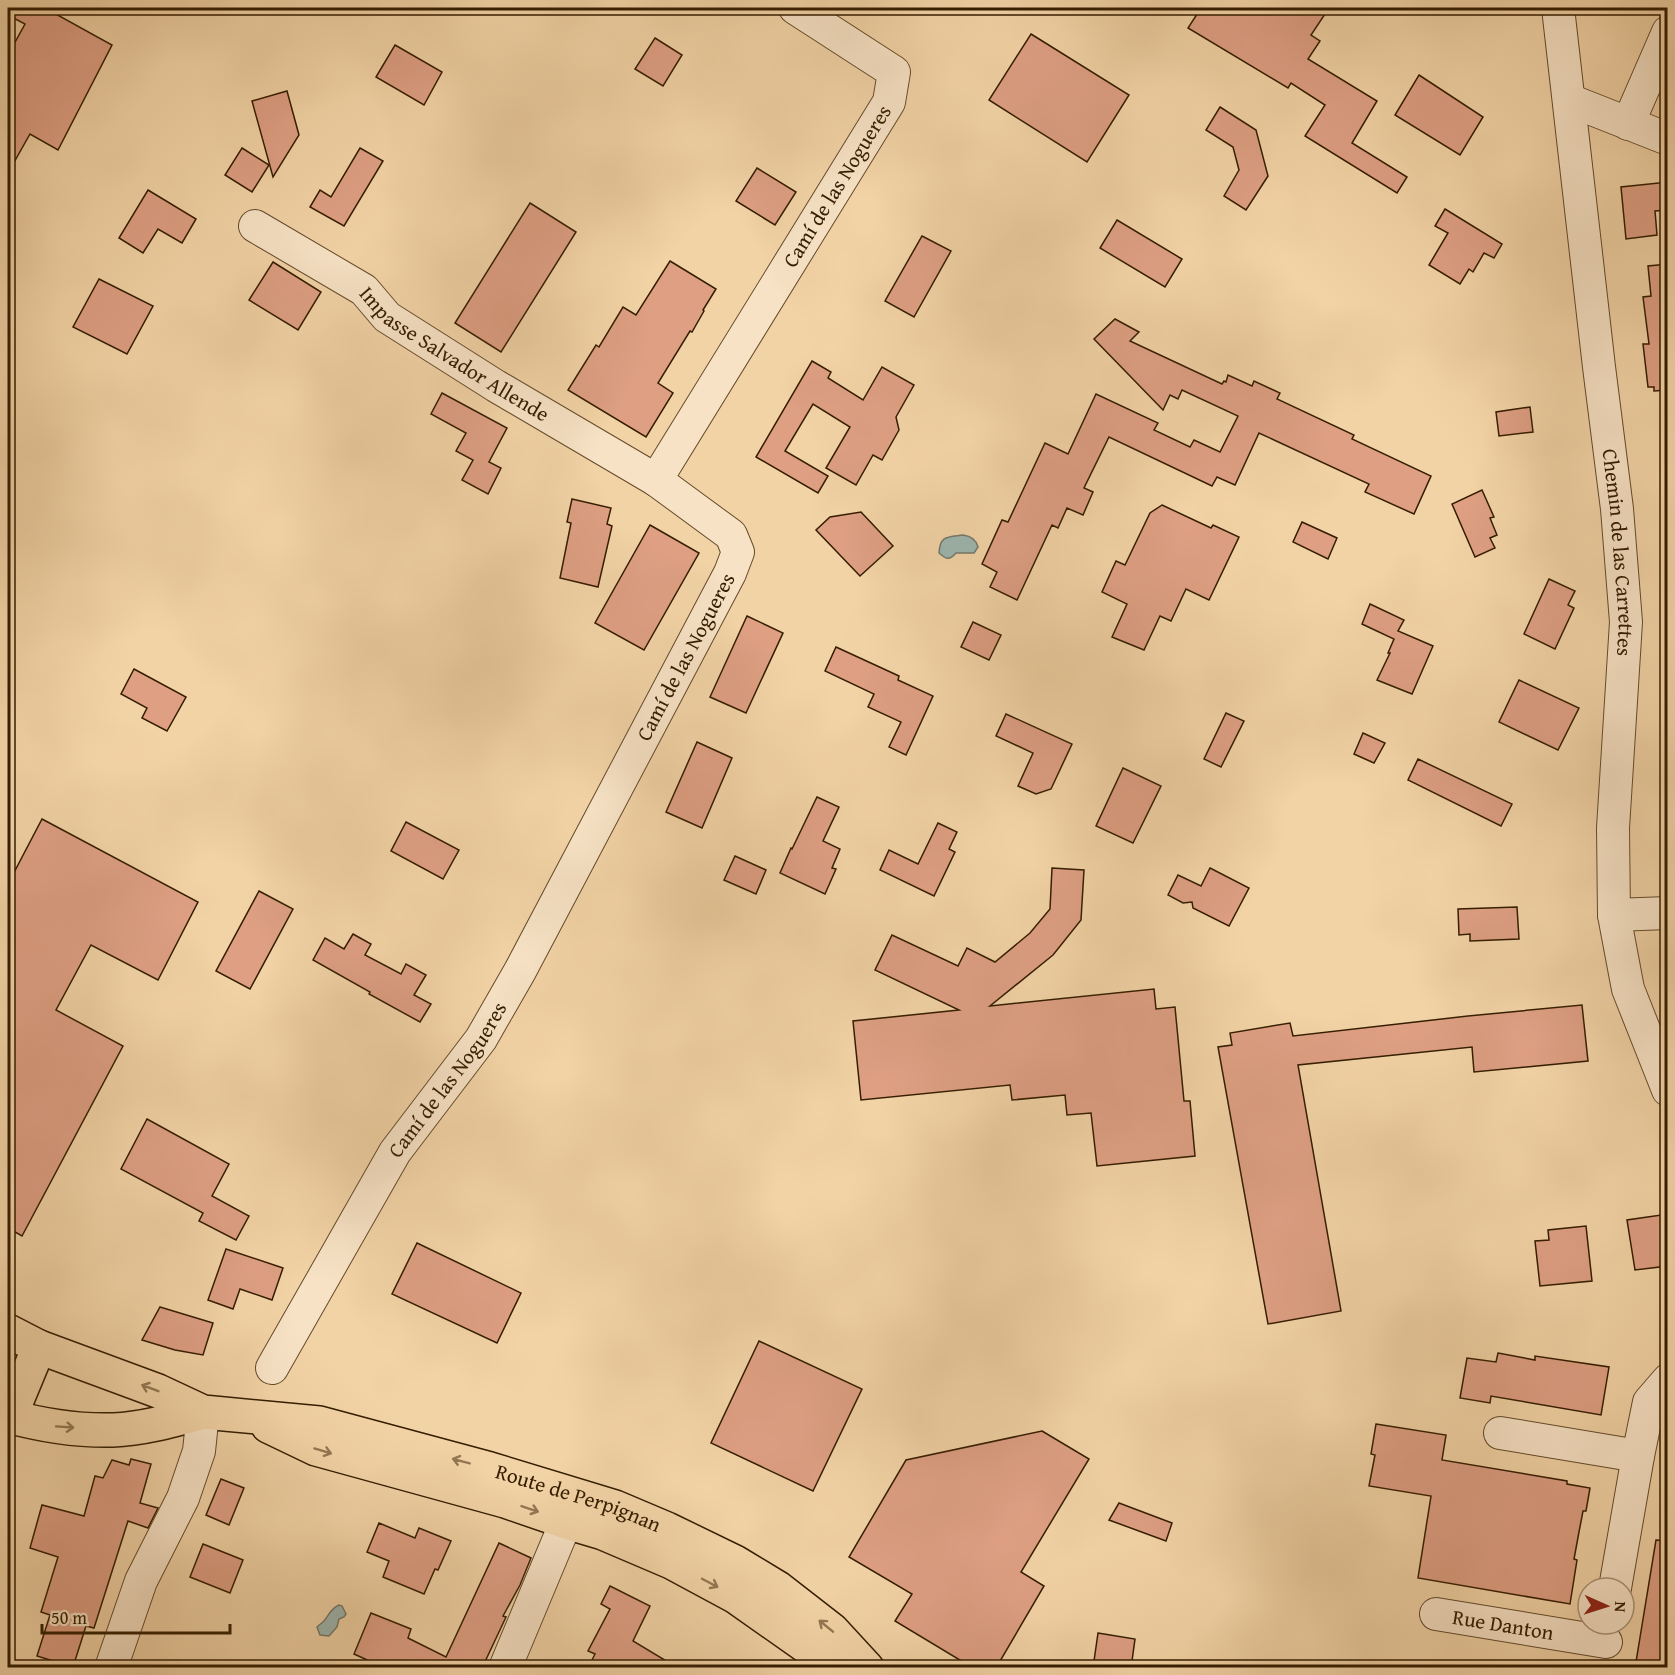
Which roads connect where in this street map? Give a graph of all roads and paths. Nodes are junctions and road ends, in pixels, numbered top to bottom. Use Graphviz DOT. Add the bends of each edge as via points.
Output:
graph roads {
  1 [pos="795,8"];
  2 [pos="1558,8"];
  3 [pos="1668,32"];
  4 [pos="1569,100"];
  5 [pos="1628,123"];
  6 [pos="1668,139"];
  7 [pos="255,226"];
  8 [pos="656,480"];
  9 [pos="1668,913"];
  10 [pos="1614,915"];
  11 [pos="1668,1090"];
  12 [pos="8,1331"];
  13 [pos="39,1347"];
  14 [pos="272,1368"];
  15 [pos="1668,1380"];
  16 [pos="203,1412"];
  17 [pos="8,1418"];
  18 [pos="250,1418"];
  19 [pos="1500,1433"];
  20 [pos="1638,1456"];
  21 [pos="566,1522"];
  22 [pos="1617,1576"];
  23 [pos="1436,1614"];
  24 [pos="1605,1644"];
  25 [pos="111,1668"];
  26 [pos="505,1668"];
  27 [pos="842,1668"];
  28 [pos="867,1668"];
  1 -- 8 [label="street, Camí de las Nogueres" via="894,72 889,102"];
  2 -- 4 [label="street, Chemin de las Carrettes"];
  3 -- 5 [label="street"];
  4 -- 5 [label="street"];
  4 -- 10 [label="street, Chemin de las Carrettes" via="1617,509 1626,622 1613,828"];
  5 -- 6 [label="street"];
  7 -- 8 [label="street, Impasse Salvador Allende" via="364,290 387,318"];
  8 -- 14 [label="street, Camí de las Nogueres" via="731,535 738,552 730,573 515,981 481,1039 395,1152"];
  9 -- 10 [label="street"];
  10 -- 11 [label="street, Chemin de las Carrettes" via="1628,989"];
  12 -- 13 [label="main road, Route de Perpignan"];
  16 -- 13 [label="main road, Route de Perpignan, one-way"];
  13 -- 17 [label="main road"];
  15 -- 20 [label="street" via="1649,1402"];
  17 -- 16 [label="main road, Route de Perpignan, one-way" via="50,1426 113,1430 161,1424"];
  16 -- 18 [label="main road, Route de Perpignan"];
  16 -- 25 [label="street" via="199,1451 183,1498 141,1581"];
  18 -- 21 [label="main road, Route de Perpignan, one-way" via="316,1449 505,1501"];
  28 -- 18 [label="main road, Route de Perpignan, one-way" via="832,1630 778,1588 667,1528 615,1507 490,1469 319,1423"];
  19 -- 20 [label="street"];
  20 -- 22 [label="street"];
  21 -- 26 [label="street"];
  21 -- 27 [label="main road, Route de Perpignan, one-way" via="671,1562 736,1597"];
  23 -- 24 [label="street, Rue Danton"];
}
